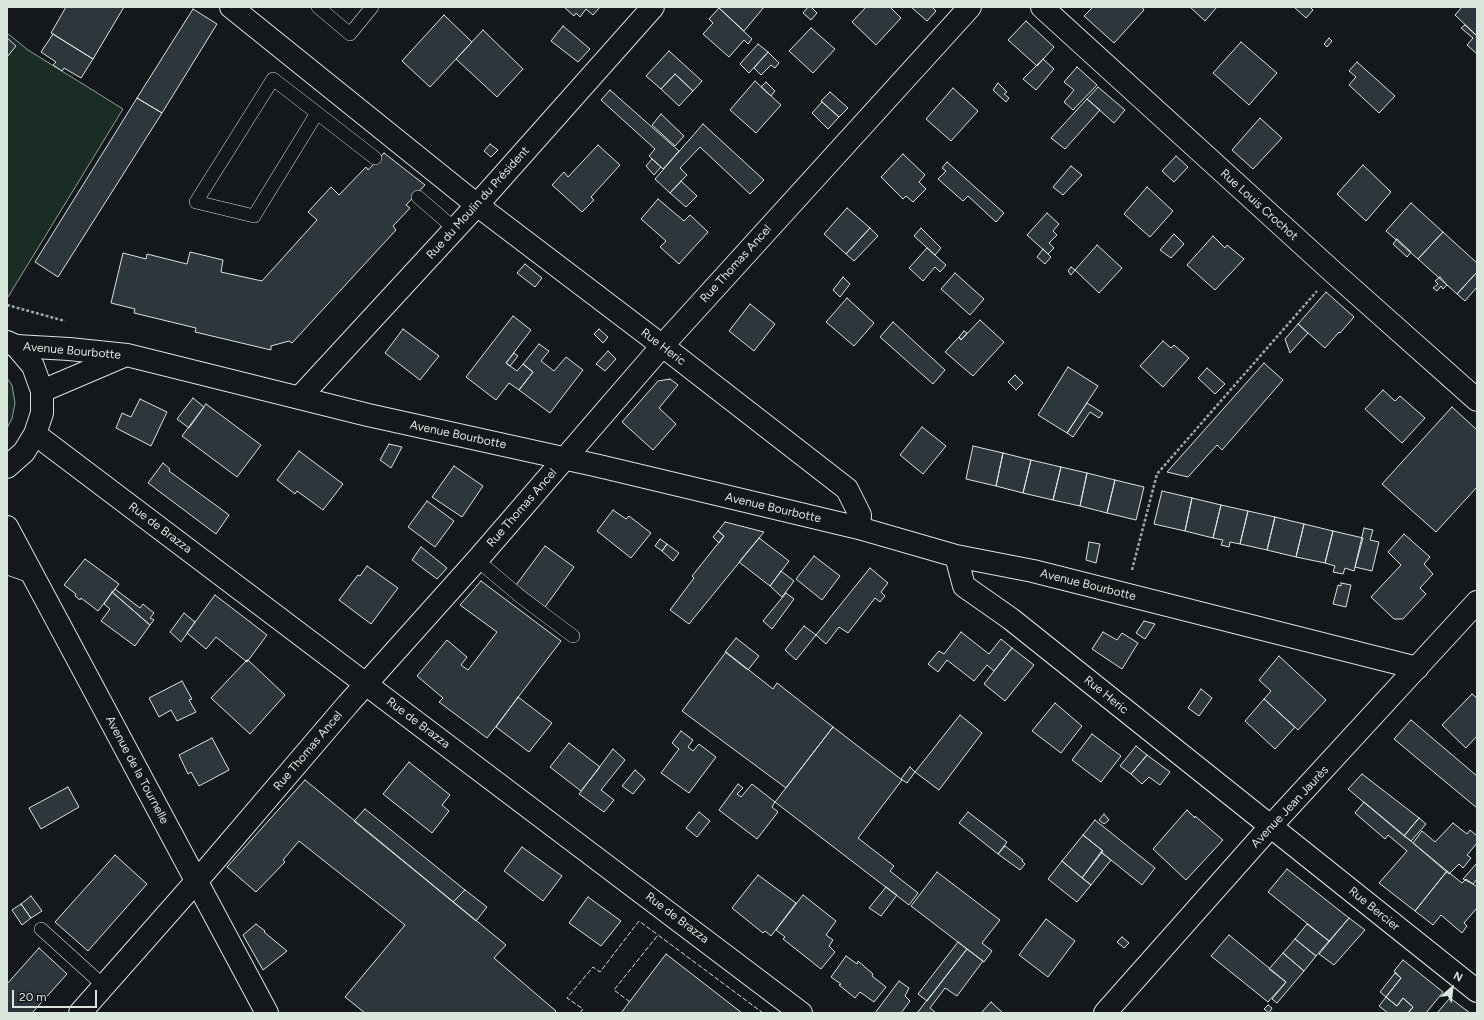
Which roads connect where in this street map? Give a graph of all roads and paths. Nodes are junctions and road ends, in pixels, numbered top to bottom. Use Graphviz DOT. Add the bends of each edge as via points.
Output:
graph roads {
  1 [pos="232,7"];
  2 [pos="318,7"];
  3 [pos="372,7"];
  4 [pos="653,7"];
  5 [pos="970,7"];
  6 [pos="1042,7"];
  7 [pos="317,113"];
  8 [pos="375,158"];
  9 [pos="418,197"];
  10 [pos="477,205"];
  11 [pos="455,229"];
  12 [pos="1333,272"];
  13 [pos="7,305"];
  14 [pos="65,320"];
  15 [pos="11,344"];
  16 [pos="662,346"];
  17 [pos="127,355"];
  18 [pos="42,391"];
  19 [pos="300,397"];
  20 [pos="1477,400"];
  21 [pos="35,434"];
  22 [pos="566,458"];
  23 [pos="7,467"];
  24 [pos="7,527"];
  25 [pos="858,528"];
  26 [pos="956,556"];
  27 [pos="477,560"];
  28 [pos="7,564"];
  29 [pos="30,571"];
  30 [pos="1126,595"];
  31 [pos="1477,602"];
  32 [pos="573,636"];
  33 [pos="1418,668"];
  34 [pos="366,684"];
  35 [pos="1271,826"];
  36 [pos="196,881"];
  37 [pos="41,928"];
  38 [pos="104,986"];
  39 [pos="1477,991"];
  40 [pos="80,1013"];
  41 [pos="267,1013"];
  42 [pos="801,1013"];
  43 [pos="1105,1013"];
  1 -- 10 [label="street, Rue Heric"];
  2 -- 3 [label="lane" via="350,34"];
  4 -- 10 [label="street, Rue du Moulin du Président"];
  5 -- 16 [label="street, Rue Thomas Ancel"];
  6 -- 12 [label="street, Rue Louis Crochot"];
  7 -- 7 [label="lane" via="273,79 196,202 254,216"];
  7 -- 8 [label="lane"];
  9 -- 11 [label="lane"];
  10 -- 11 [label="street, Rue du Moulin du Président"];
  10 -- 16 [label="street, Rue Heric"];
  11 -- 19 [label="street, Rue du Moulin du Président"];
  12 -- 20 [label="street, Rue Louis Crochot"];
  12 -- 30 [label="path" via="1157,474"];
  13 -- 14 [label="path"];
  15 -- 17 [label="street, Avenue Bourbotte"];
  15 -- 18 [label="street" via="33,366"];
  16 -- 22 [label="street, Rue Thomas Ancel"];
  16 -- 25 [label="street, Rue Heric" via="848,489 860,515"];
  17 -- 18 [label="street, Avenue Bourbotte"];
  17 -- 19 [label="street, Avenue Bourbotte"];
  18 -- 21 [label="street" via="42,414"];
  19 -- 22 [label="street, Avenue Bourbotte" via="368,415"];
  21 -- 23 [label="street" via="24,452"];
  21 -- 34 [label="street, Rue de Brazza"];
  22 -- 25 [label="street, Avenue Bourbotte"];
  22 -- 27 [label="street, Rue Thomas Ancel"];
  24 -- 29 [label="street, Avenue de la Tournelle"];
  25 -- 26 [label="street, Avenue Bourbotte"];
  26 -- 30 [label="street, Avenue Bourbotte"];
  26 -- 35 [label="street, Rue Heric" via="964,586 1011,619"];
  27 -- 32 [label="lane"];
  27 -- 34 [label="street, Rue Thomas Ancel"];
  28 -- 29 [label="street"];
  29 -- 36 [label="street, Avenue de la Tournelle"];
  30 -- 33 [label="street, Avenue Bourbotte"];
  31 -- 33 [label="street, Avenue Jean Jaurès"];
  33 -- 35 [label="street, Avenue Jean Jaurès"];
  34 -- 36 [label="street, Rue Thomas Ancel"];
  34 -- 42 [label="street, Rue de Brazza"];
  35 -- 39 [label="street, Rue Bercier"];
  35 -- 43 [label="street, Avenue Jean Jaurès"];
  36 -- 38 [label="street, Rue Thomas Ancel"];
  36 -- 41 [label="street, Avenue de la Tournelle"];
  37 -- 38 [label="lane"];
  38 -- 40 [label="street, Rue Thomas Ancel"];
}
